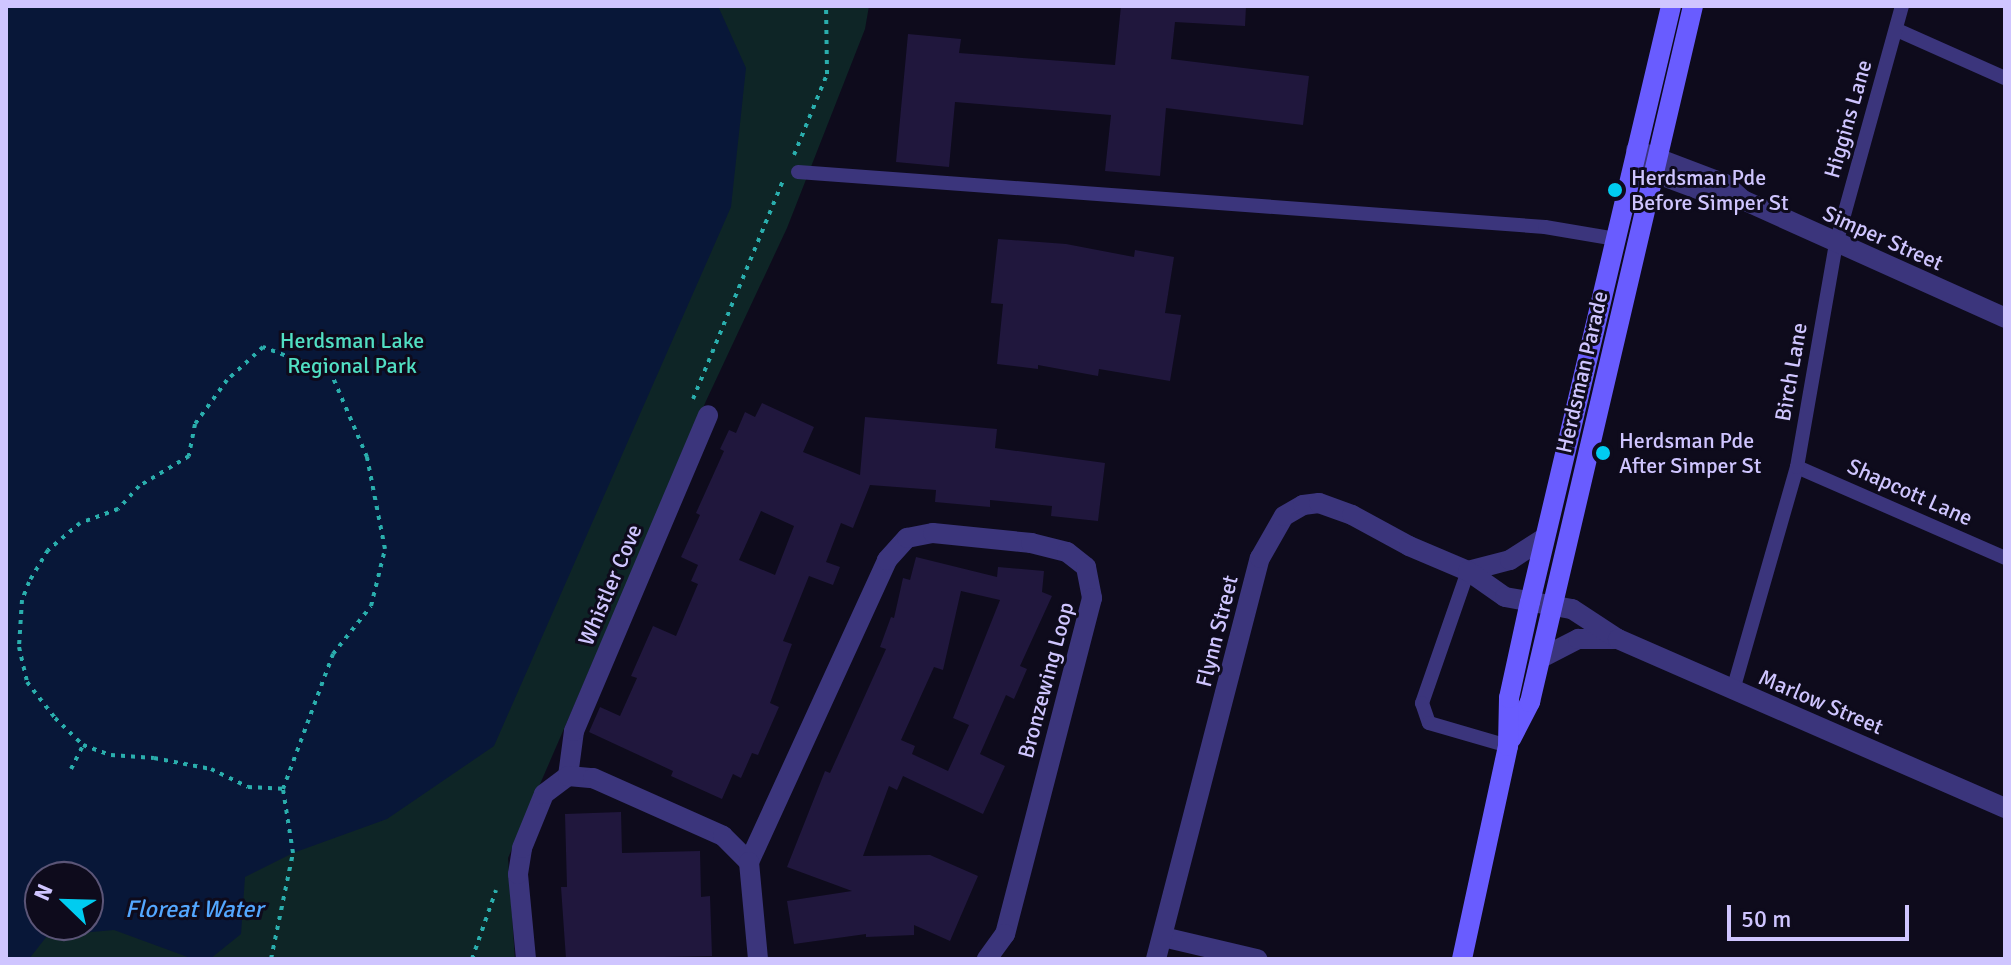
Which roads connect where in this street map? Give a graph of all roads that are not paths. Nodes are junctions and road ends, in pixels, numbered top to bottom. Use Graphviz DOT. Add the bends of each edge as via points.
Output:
graph roads {
  1 [pos="1671,6"];
  2 [pos="1693,6"];
  3 [pos="1902,6"];
  4 [pos="1897,30"];
  5 [pos="2005,78"];
  6 [pos="1634,157"];
  7 [pos="1656,166"];
  8 [pos="798,172"];
  9 [pos="1616,239"];
  10 [pos="1836,244"];
  11 [pos="2005,318"];
  12 [pos="708,415"];
  13 [pos="1797,467"];
  14 [pos="1544,538"];
  15 [pos="2005,558"];
  16 [pos="1468,571"];
  17 [pos="1530,602"];
  18 [pos="1552,607"];
  19 [pos="1618,639"];
  20 [pos="1541,658"];
  21 [pos="1733,690"];
  22 [pos="1508,746"];
  23 [pos="568,776"];
  24 [pos="2005,808"];
  25 [pos="749,862"];
  26 [pos="1163,937"];
  27 [pos="526,959"];
  28 [pos="758,959"];
  29 [pos="987,959"];
  30 [pos="1156,959"];
  31 [pos="1257,959"];
  32 [pos="1462,959"];
  1 -- 6 [label="main road, Herdsman Parade"];
  2 -- 7 [label="main road, Herdsman Parade"];
  3 -- 4 [label="lane, Higgins Lane"];
  4 -- 5 [label="lane"];
  4 -- 10 [label="lane, Higgins Lane"];
  6 -- 7 [label="street, Simper Street"];
  6 -- 9 [label="main road, Herdsman Parade"];
  7 -- 10 [label="street, Simper Street" via="1725,184 1743,200"];
  7 -- 18 [label="main road, Herdsman Parade"];
  8 -- 9 [label="lane" via="1545,227"];
  9 -- 14 [label="main road, Herdsman Parade"];
  10 -- 11 [label="street, Simper Street"];
  10 -- 13 [label="lane, Birch Lane"];
  12 -- 23 [label="street, Whistler Cove" via="574,731"];
  13 -- 15 [label="lane, Shapcott Lane"];
  13 -- 21 [label="lane, Birch Lane"];
  14 -- 16 [label="street" via="1510,560"];
  14 -- 17 [label="main road, Herdsman Parade"];
  16 -- 17 [label="street, Flynn Street" via="1505,597"];
  16 -- 22 [label="lane" via="1422,703 1429,723"];
  16 -- 26 [label="street, Flynn Street" via="1319,503 1284,516 1260,558"];
  17 -- 18 [label="street, Flynn Street"];
  17 -- 22 [label="main road, Herdsman Parade" via="1509,698"];
  18 -- 19 [label="street, Marlow Street" via="1572,609"];
  18 -- 20 [label="main road, Herdsman Parade"];
  19 -- 20 [label="street, Marlow Street" via="1578,639"];
  19 -- 21 [label="street, Marlow Street"];
  20 -- 22 [label="main road, Herdsman Parade" via="1530,702"];
  21 -- 24 [label="street, Marlow Street"];
  22 -- 32 [label="main road, Herdsman Parade"];
  23 -- 25 [label="street" via="593,778 723,836"];
  23 -- 27 [label="street" via="544,794 522,848 518,874"];
  25 -- 28 [label="street"];
  25 -- 29 [label="street, Bronzewing Loop" via="887,560 907,538 933,533 1067,552 1086,567 1092,598 1005,934"];
  26 -- 30 [label="street, Flynn Street"];
  26 -- 31 [label="street"];
}
